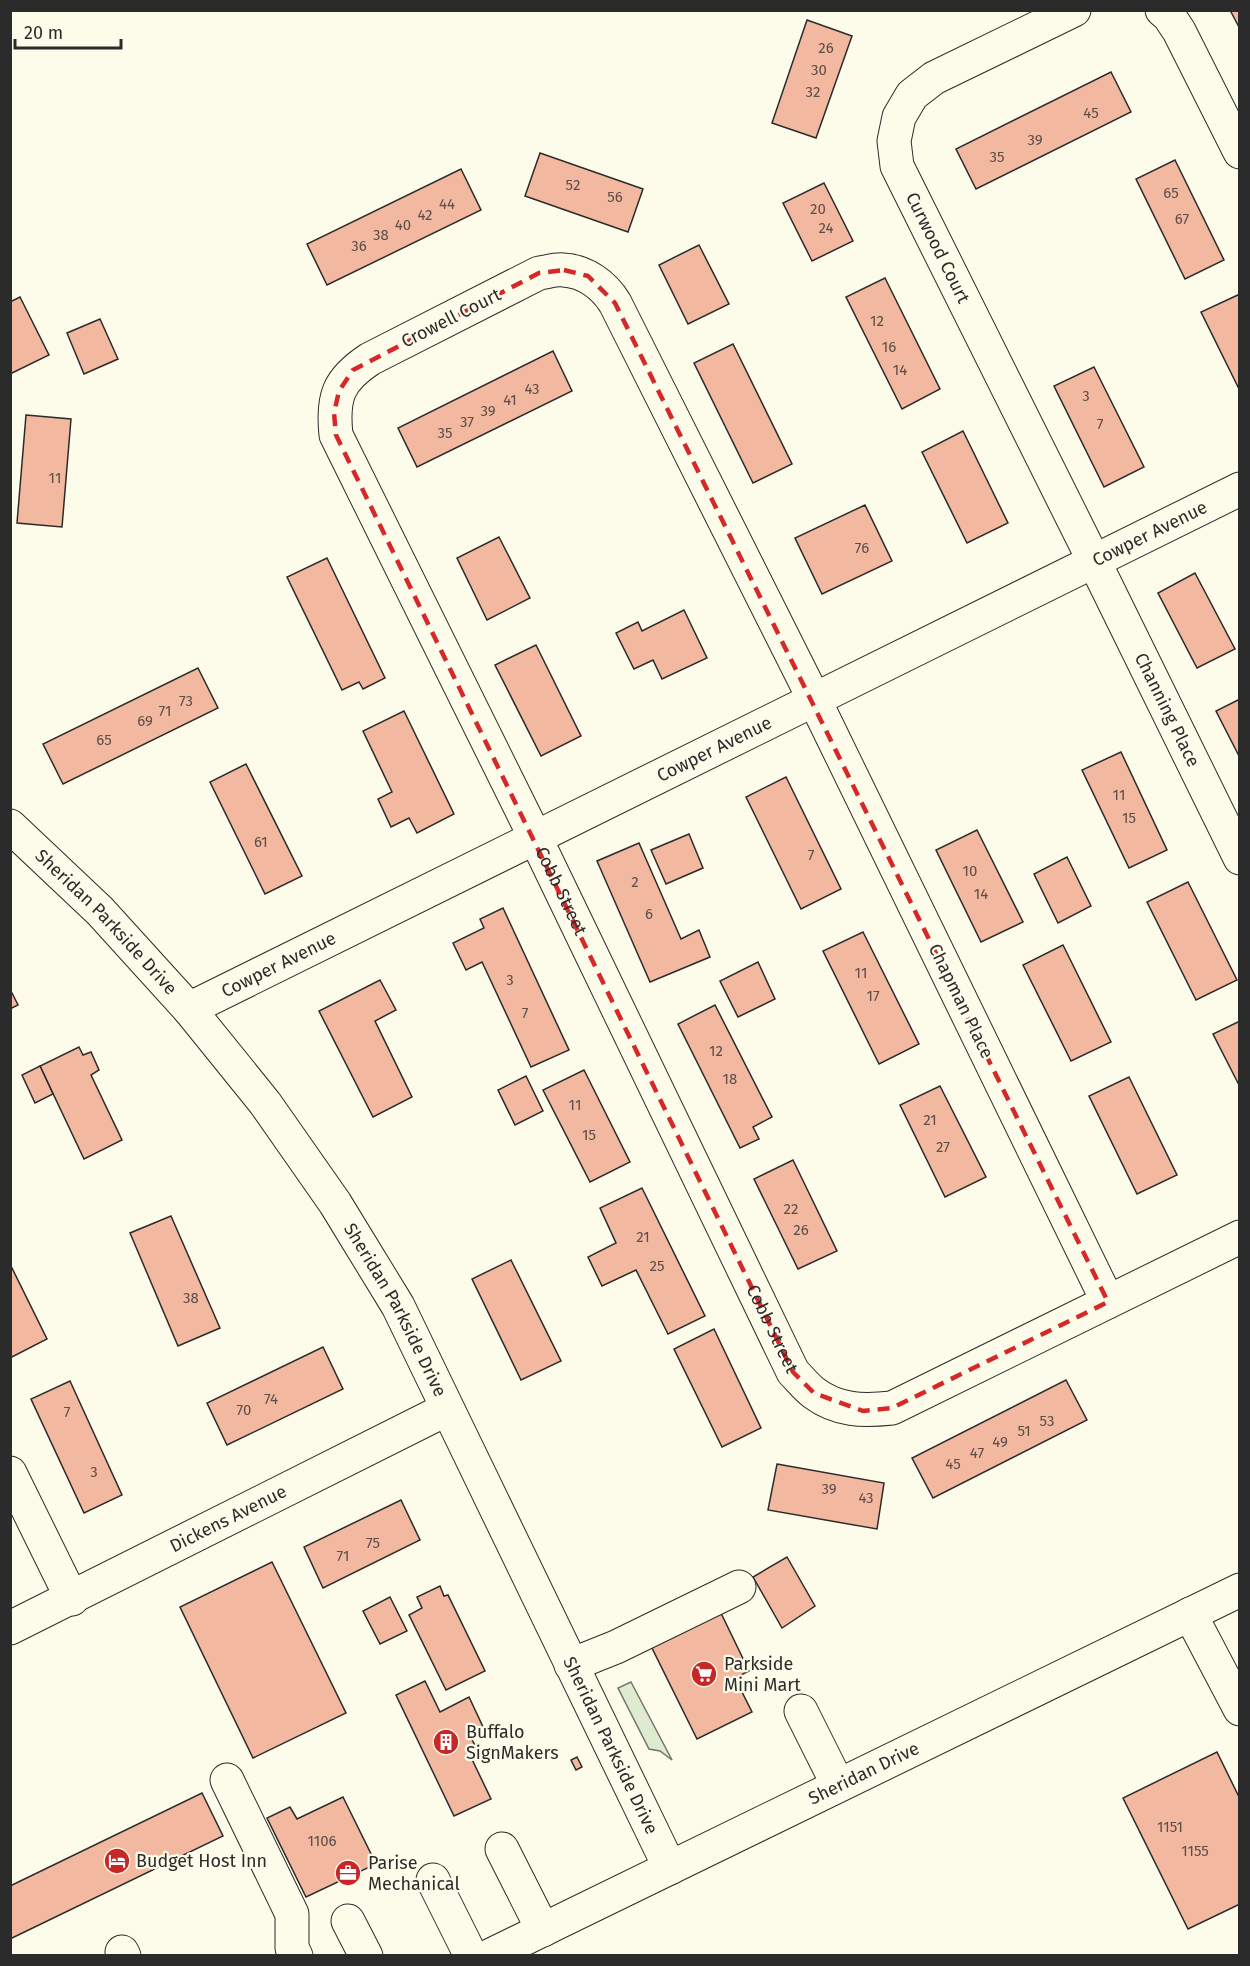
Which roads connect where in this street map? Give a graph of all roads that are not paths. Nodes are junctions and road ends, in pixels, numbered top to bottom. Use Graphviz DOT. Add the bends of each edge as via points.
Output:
graph roads {
  1 [pos="1074,10"];
  2 [pos="1162,10"];
  3 [pos="1239,152"];
  4 [pos="1239,489"];
  5 [pos="1094,561"];
  6 [pos="814,699"];
  7 [pos="10,826"];
  8 [pos="535,837"];
  9 [pos="1239,858"];
  10 [pos="189,1009"];
  11 [pos="1239,1237"];
  12 [pos="1108,1302"];
  13 [pos="447,1409"];
  14 [pos="10,1473"];
  15 [pos="739,1587"];
  16 [pos="1239,1590"];
  17 [pos="72,1599"];
  18 [pos="1190,1614"];
  19 [pos="10,1628"];
  20 [pos="571,1665"];
  21 [pos="1236,1696"];
  22 [pos="801,1712"];
  23 [pos="228,1780"];
  24 [pos="838,1785"];
  25 [pos="502,1849"];
  26 [pos="670,1868"];
  27 [pos="433,1880"];
  28 [pos="348,1921"];
  29 [pos="543,1930"];
  30 [pos="296,1956"];
  31 [pos="366,1956"];
  32 [pos="471,1956"];
  33 [pos="489,1956"];
  1 -- 5 [label="street, Curwood Court" via="934,78 912,95 899,117 894,141 897,166"];
  2 -- 3 [label="street" via="1179,31"];
  4 -- 5 [label="street, Cowper Avenue"];
  5 -- 6 [label="street, Cowper Avenue"];
  5 -- 9 [label="street, Channing Place"];
  6 -- 8 [label="street, Cowper Avenue"];
  6 -- 8 [label="street, Crowell Court" via="609,293 588,276 564,270 539,273 353,370 339,391 334,413 336,435"];
  6 -- 12 [label="street, Chapman Place"];
  7 -- 10 [label="street, Sheridan Parkside Drive" via="100,911"];
  8 -- 10 [label="street, Cowper Avenue"];
  8 -- 12 [label="street, Cobb Street" via="793,1372 814,1393 839,1406 863,1411 892,1408"];
  10 -- 13 [label="street, Sheridan Parkside Drive" via="265,1103 335,1203 398,1306"];
  11 -- 12 [label="street, Cobb Street"];
  13 -- 17 [label="street, Dickens Avenue"];
  13 -- 20 [label="street, Sheridan Parkside Drive"];
  14 -- 17 [label="street"];
  15 -- 20 [label="street"];
  16 -- 18 [label="street, Sheridan Drive"];
  17 -- 19 [label="street, Dickens Avenue"];
  18 -- 21 [label="street"];
  18 -- 24 [label="street, Sheridan Drive"];
  20 -- 26 [label="street, Sheridan Parkside Drive"];
  22 -- 24 [label="street"];
  23 -- 30 [label="street" via="292,1914 292,1948"];
  24 -- 26 [label="street, Sheridan Drive"];
  25 -- 29 [label="street"];
  26 -- 29 [label="street, Sheridan Drive"];
  27 -- 32 [label="street"];
  28 -- 31 [label="street"];
  29 -- 33 [label="street, Sheridan Drive"];
}
